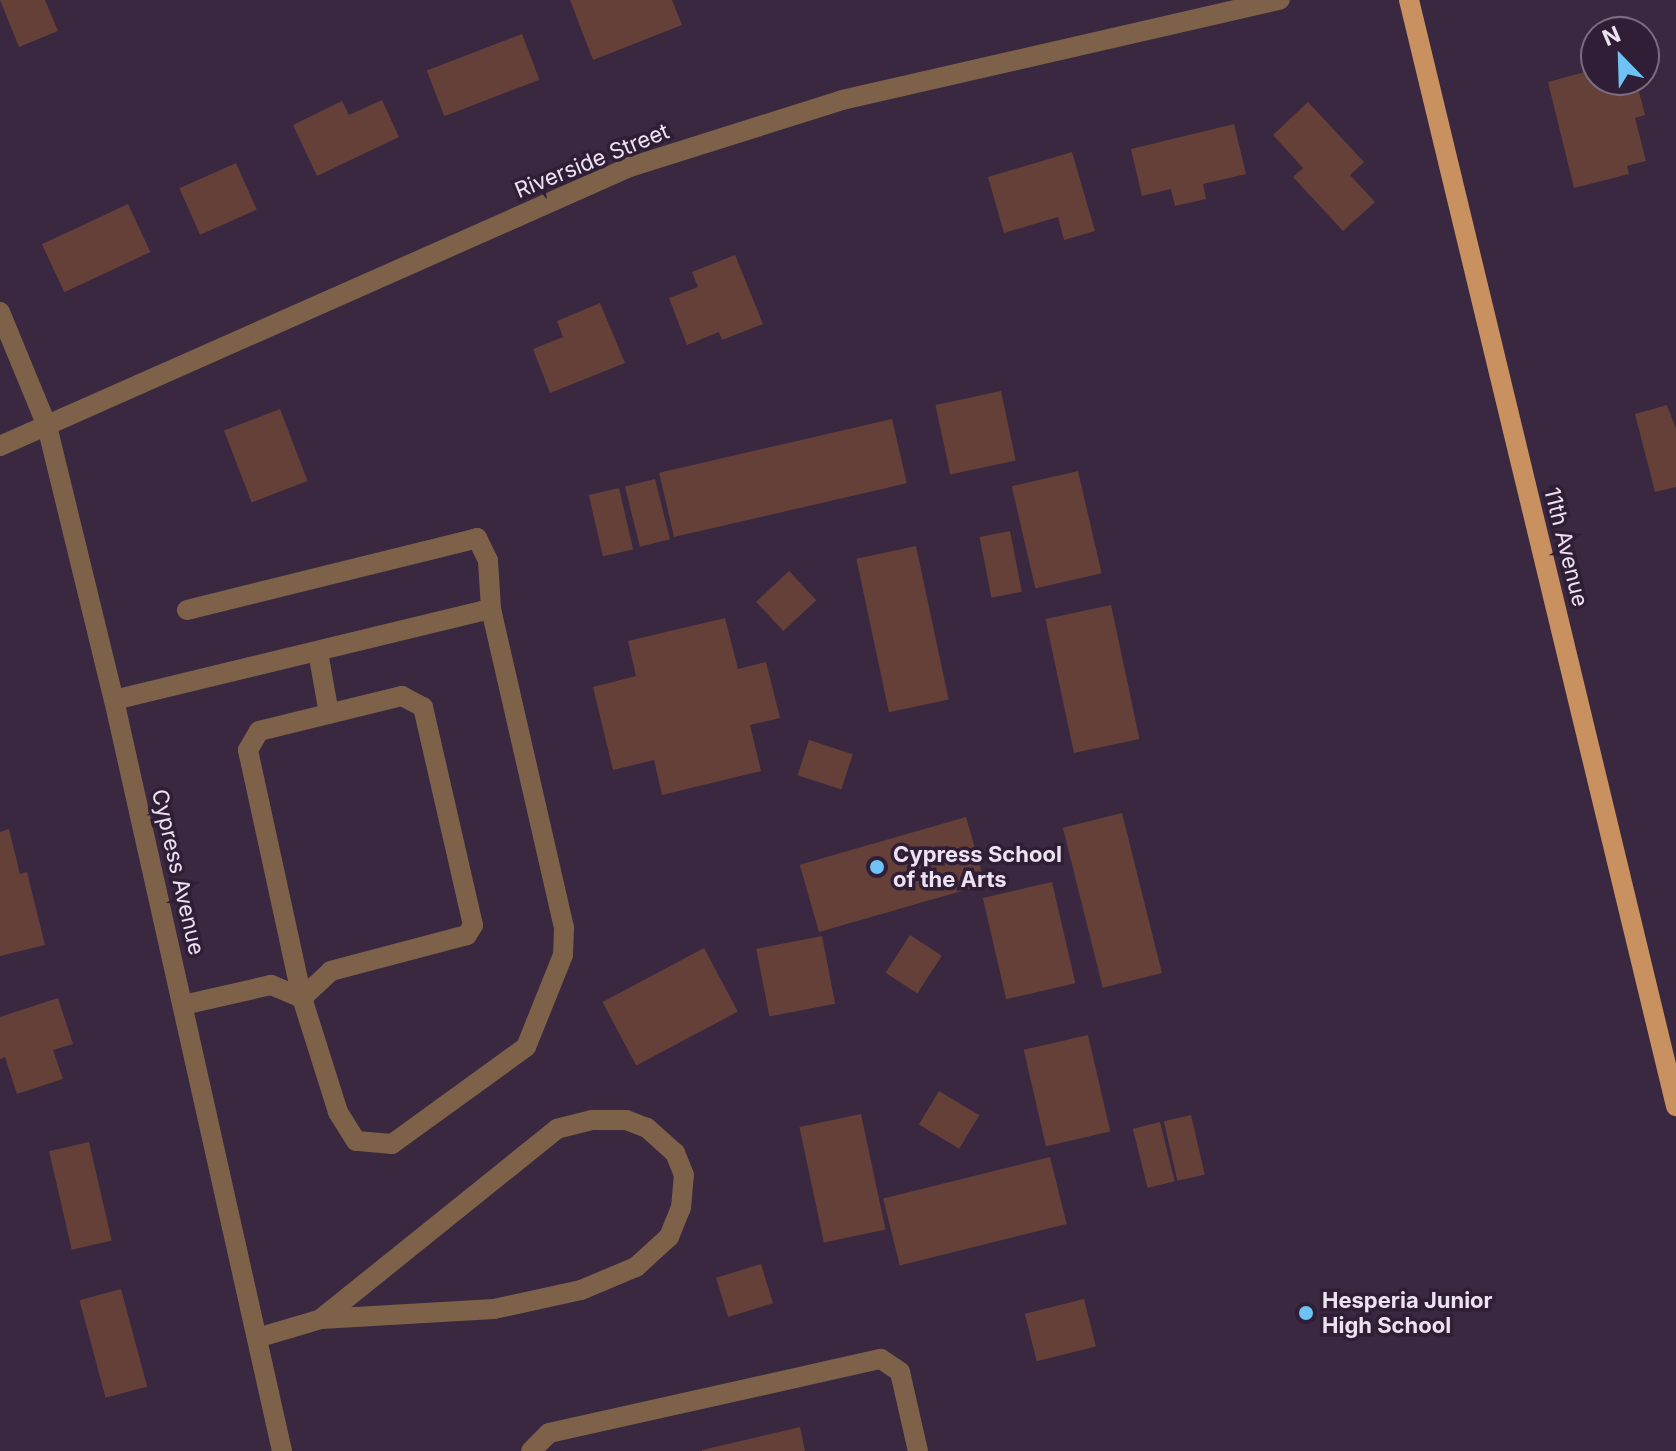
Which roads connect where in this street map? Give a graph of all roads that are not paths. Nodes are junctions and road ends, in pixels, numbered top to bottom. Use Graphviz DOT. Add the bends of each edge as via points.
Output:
graph roads {
  1 [pos="1280,0"];
  2 [pos="1409,0"];
  3 [pos="0,312"];
  4 [pos="47,426"];
  5 [pos="0,446"];
  6 [pos="491,609"];
  7 [pos="187,610"];
  8 [pos="318,652"];
  9 [pos="114,700"];
  10 [pos="329,714"];
  11 [pos="302,998"];
  12 [pos="183,1005"];
  13 [pos="1676,1106"];
  14 [pos="321,1319"];
  15 [pos="257,1338"];
  16 [pos="282,1451"];
  17 [pos="531,1451"];
  18 [pos="918,1451"];
  1 -- 4 [label="street, Riverside Street" via="842,100 630,167"];
  2 -- 13 [label="main road, 11th Avenue"];
  3 -- 4 [label="street, Cypress Avenue"];
  4 -- 5 [label="street, Riverside Street"];
  4 -- 9 [label="street, Cypress Avenue"];
  6 -- 7 [label="street" via="488,561 477,538"];
  6 -- 8 [label="street"];
  6 -- 11 [label="street" via="564,928 563,955 526,1047 392,1144 356,1141 338,1112"];
  8 -- 9 [label="street"];
  8 -- 10 [label="street"];
  9 -- 12 [label="street, Cypress Avenue"];
  10 -- 11 [label="street" via="259,731 248,750"];
  10 -- 11 [label="street" via="402,696 423,707 473,925 467,935 331,971"];
  11 -- 12 [label="street" via="271,985"];
  12 -- 15 [label="street, Cypress Avenue"];
  14 -- 14 [label="street" via="494,1309 581,1290 636,1267 669,1237 681,1208 684,1175 675,1153 647,1128 626,1120 592,1120 557,1129"];
  14 -- 15 [label="street"];
  15 -- 16 [label="street, Cypress Avenue"];
  17 -- 18 [label="street" via="549,1433 881,1359 900,1372"];
}
